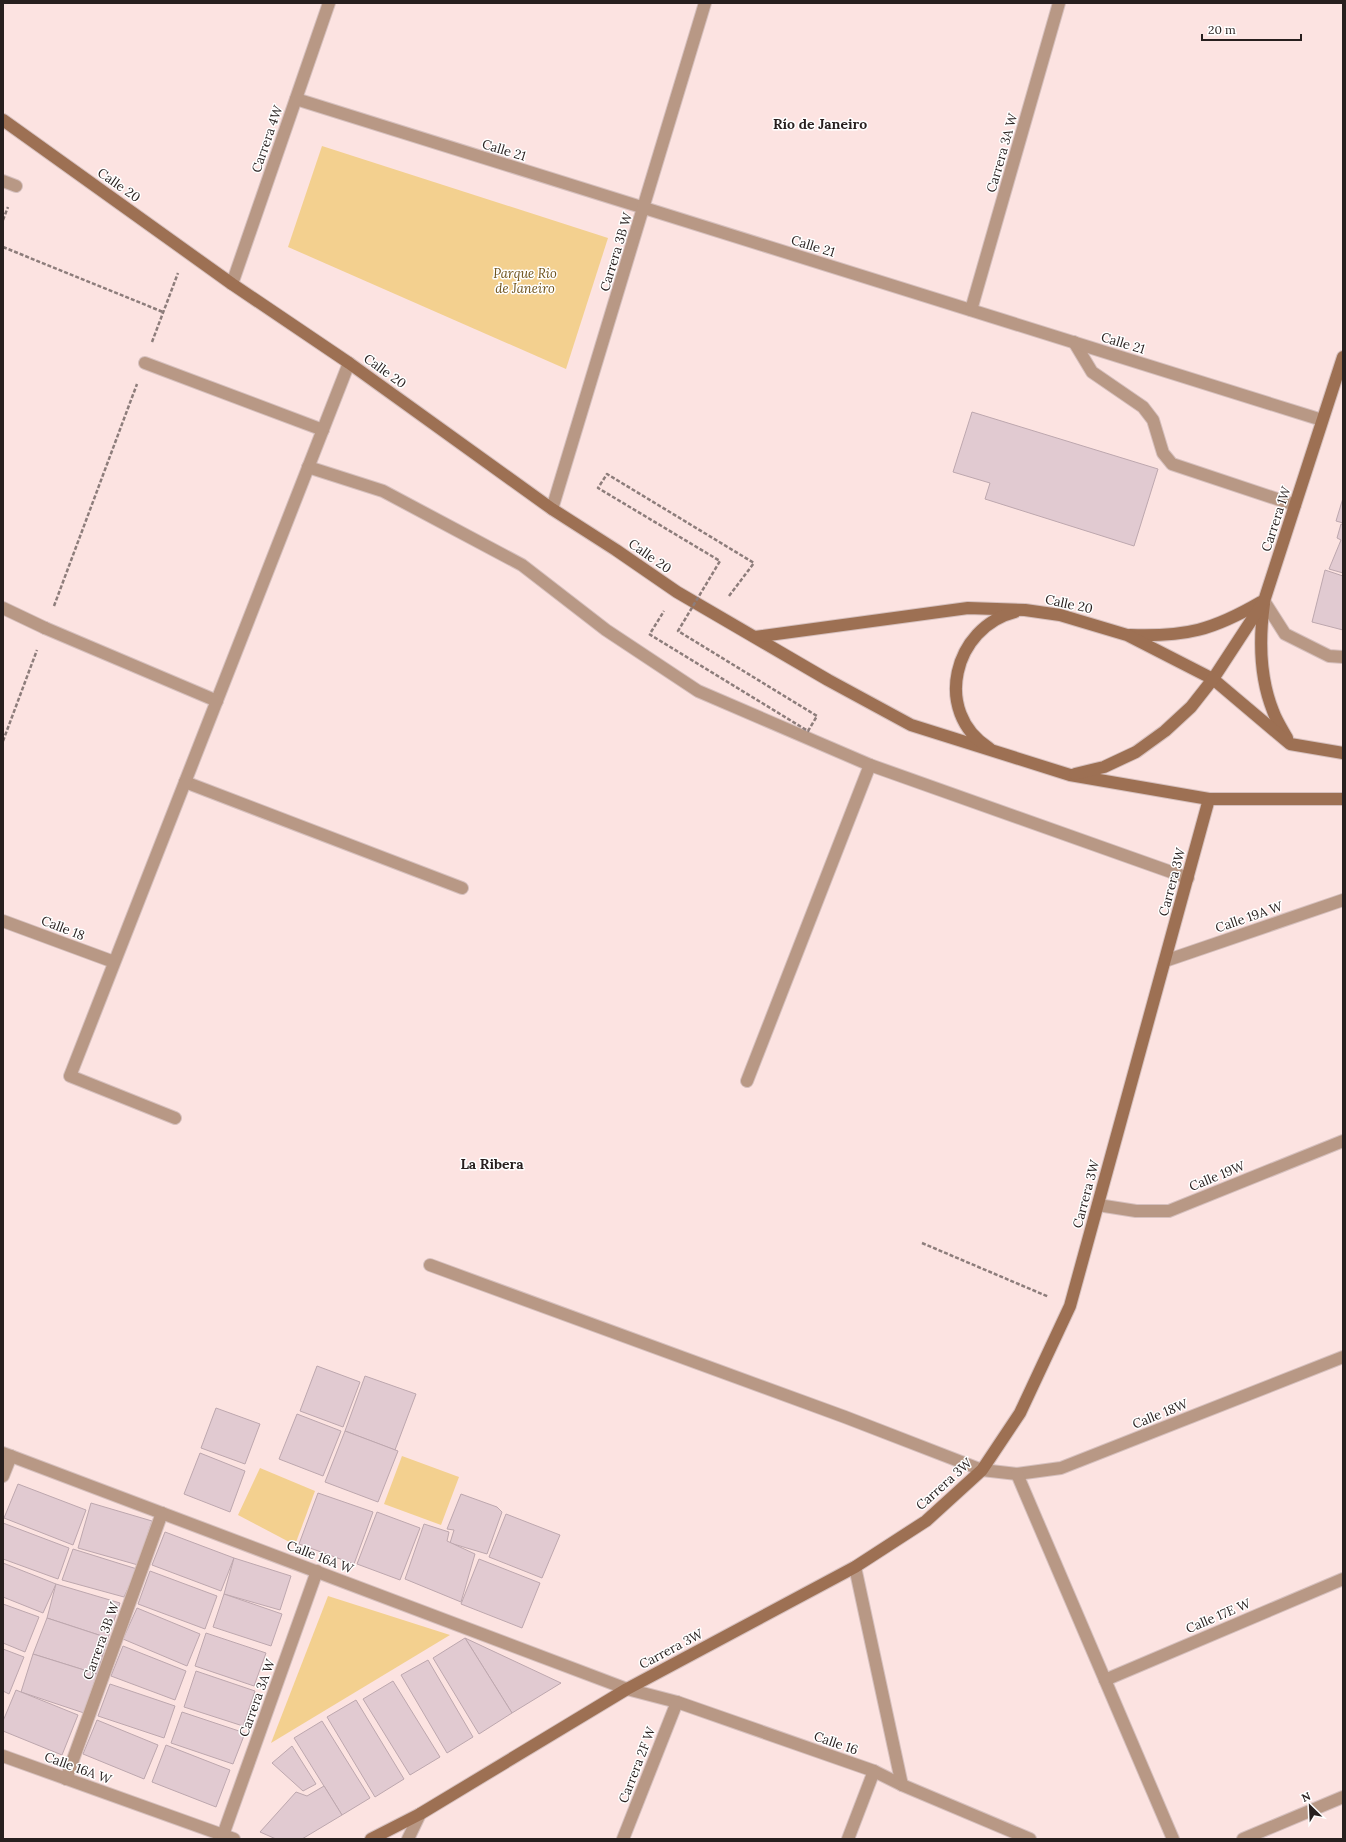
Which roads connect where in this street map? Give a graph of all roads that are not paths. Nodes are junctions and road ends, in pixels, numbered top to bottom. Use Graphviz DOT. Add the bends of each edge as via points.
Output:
graph roads {
  1 [pos="329,3"];
  2 [pos="705,3"];
  3 [pos="1059,3"];
  4 [pos="296,99"];
  5 [pos="3,120"];
  6 [pos="3,181"];
  7 [pos="16,186"];
  8 [pos="644,208"];
  9 [pos="232,284"];
  10 [pos="971,310"];
  11 [pos="1074,342"];
  12 [pos="1343,357"];
  13 [pos="144,363"];
  14 [pos="349,363"];
  15 [pos="1322,420"];
  16 [pos="323,430"];
  17 [pos="308,467"];
  18 [pos="1295,505"];
  19 [pos="552,509"];
  20 [pos="1264,601"];
  21 [pos="3,608"];
  22 [pos="1025,610"];
  23 [pos="1127,635"];
  24 [pos="755,637"];
  25 [pos="1343,657"];
  26 [pos="1213,679"];
  27 [pos="217,701"];
  28 [pos="1290,744"];
  29 [pos="1343,753"];
  30 [pos="998,754"];
  31 [pos="870,765"];
  32 [pos="1070,775"];
  33 [pos="185,782"];
  34 [pos="1210,799"];
  35 [pos="1343,799"];
  36 [pos="1188,878"];
  37 [pos="462,888"];
  38 [pos="1343,900"];
  39 [pos="3,920"];
  40 [pos="1165,961"];
  41 [pos="114,962"];
  42 [pos="747,1081"];
  43 [pos="175,1118"];
  44 [pos="1343,1141"];
  45 [pos="1098,1205"];
  46 [pos="430,1265"];
  47 [pos="1343,1357"];
  48 [pos="7,1455"];
  49 [pos="982,1470"];
  50 [pos="1017,1474"];
  51 [pos="3,1476"];
  52 [pos="162,1513"];
  53 [pos="855,1567"];
  54 [pos="318,1571"];
  55 [pos="1343,1579"];
  56 [pos="1105,1680"];
  57 [pos="627,1688"];
  58 [pos="677,1702"];
  59 [pos="3,1756"];
  60 [pos="874,1771"];
  61 [pos="66,1779"];
  62 [pos="902,1785"];
  63 [pos="1343,1797"];
  64 [pos="420,1814"];
  65 [pos="228,1837"];
  66 [pos="371,1839"];
  67 [pos="408,1839"];
  68 [pos="623,1839"];
  69 [pos="848,1839"];
  70 [pos="1030,1839"];
  71 [pos="1173,1839"];
  72 [pos="1243,1839"];
  1 -- 4 [label="street, Carrera 4W"];
  2 -- 8 [label="street, Carrera 3B W"];
  3 -- 10 [label="street, Carrera 3A W"];
  4 -- 8 [label="street, Calle 21"];
  4 -- 9 [label="street, Carrera 4W"];
  5 -- 9 [label="main road, Calle 20"];
  6 -- 7 [label="street"];
  8 -- 10 [label="street, Calle 21"];
  8 -- 19 [label="street, Carrera 3B W"];
  9 -- 14 [label="main road, Calle 20"];
  10 -- 11 [label="street, Calle 21"];
  11 -- 15 [label="street, Calle 21"];
  11 -- 18 [label="street" via="1092,372 1143,407 1153,420 1163,454 1172,464"];
  12 -- 15 [label="main road, Carrera 1W"];
  13 -- 16 [label="street"];
  14 -- 16 [label="street"];
  14 -- 19 [label="main road, Calle 20"];
  15 -- 18 [label="main road, Carrera 1W"];
  16 -- 17 [label="street"];
  17 -- 27 [label="street"];
  17 -- 31 [label="street" via="383,491 522,565 606,630 698,691"];
  18 -- 20 [label="main road, Carrera 1W"];
  19 -- 24 [label="main road, Calle 20" via="677,592"];
  20 -- 23 [label="main road" via="1232,619 1198,631 1163,636"];
  20 -- 25 [label="street" via="1285,634 1329,656"];
  20 -- 26 [label="main road, Carrera 1W"];
  20 -- 28 [label="main road" via="1260,638 1262,675 1273,711"];
  21 -- 27 [label="street"];
  22 -- 23 [label="main road, Calle 20" via="1060,615"];
  22 -- 24 [label="main road, Calle 20" via="968,608"];
  22 -- 30 [label="main road" via="1004,615 985,626 970,642 963,655 956,683 958,705 966,725 980,742"];
  23 -- 26 [label="main road, Calle 20"];
  24 -- 30 [label="main road, Calle 20" via="911,725"];
  26 -- 28 [label="main road, Calle 20"];
  26 -- 32 [label="main road, Carrera 1W" via="1186,712 1136,752 1104,767"];
  27 -- 33 [label="street"];
  28 -- 29 [label="main road"];
  30 -- 32 [label="main road, Calle 20"];
  31 -- 36 [label="street"];
  31 -- 42 [label="street"];
  32 -- 34 [label="main road, Calle 20"];
  33 -- 37 [label="street"];
  33 -- 41 [label="street"];
  34 -- 35 [label="main road, Calle 20"];
  34 -- 36 [label="main road, Carrera 3W"];
  36 -- 40 [label="main road, Carrera 3W"];
  38 -- 40 [label="street, Calle 19A W"];
  39 -- 41 [label="street, Calle 18"];
  40 -- 45 [label="main road, Carrera 3W"];
  41 -- 43 [label="street" via="70,1076"];
  44 -- 45 [label="street, Calle 19W" via="1170,1211 1136,1212"];
  45 -- 49 [label="main road, Carrera 3W" via="1070,1306 1020,1413"];
  46 -- 49 [label="street, Calle 18W" via="845,1416"];
  47 -- 50 [label="street, Calle 18W" via="1061,1468"];
  48 -- 51 [label="street"];
  48 -- 52 [label="street, Calle 16A W"];
  49 -- 50 [label="street, Calle 18W"];
  49 -- 53 [label="main road, Carrera 3W" via="926,1521"];
  50 -- 56 [label="street"];
  52 -- 54 [label="street, Calle 16A W"];
  52 -- 61 [label="street, Carrera 3B W"];
  53 -- 57 [label="main road, Carrera 3W"];
  53 -- 62 [label="street"];
  54 -- 57 [label="street, Calle 16A W"];
  54 -- 65 [label="street, Carrera 3A W"];
  55 -- 56 [label="street, Calle 17E W"];
  56 -- 71 [label="street"];
  57 -- 58 [label="street, Calle 16"];
  57 -- 64 [label="main road, Carrera 3W"];
  58 -- 60 [label="street, Calle 16"];
  58 -- 68 [label="street, Carrera 2F W"];
  59 -- 61 [label="street, Calle 16A W"];
  60 -- 62 [label="street, Calle 16"];
  60 -- 69 [label="street"];
  61 -- 65 [label="street, Calle 16A W"];
  62 -- 70 [label="street, Calle 16"];
  63 -- 72 [label="street"];
  64 -- 66 [label="main road, Carrera 3W"];
  64 -- 67 [label="street"];
}
